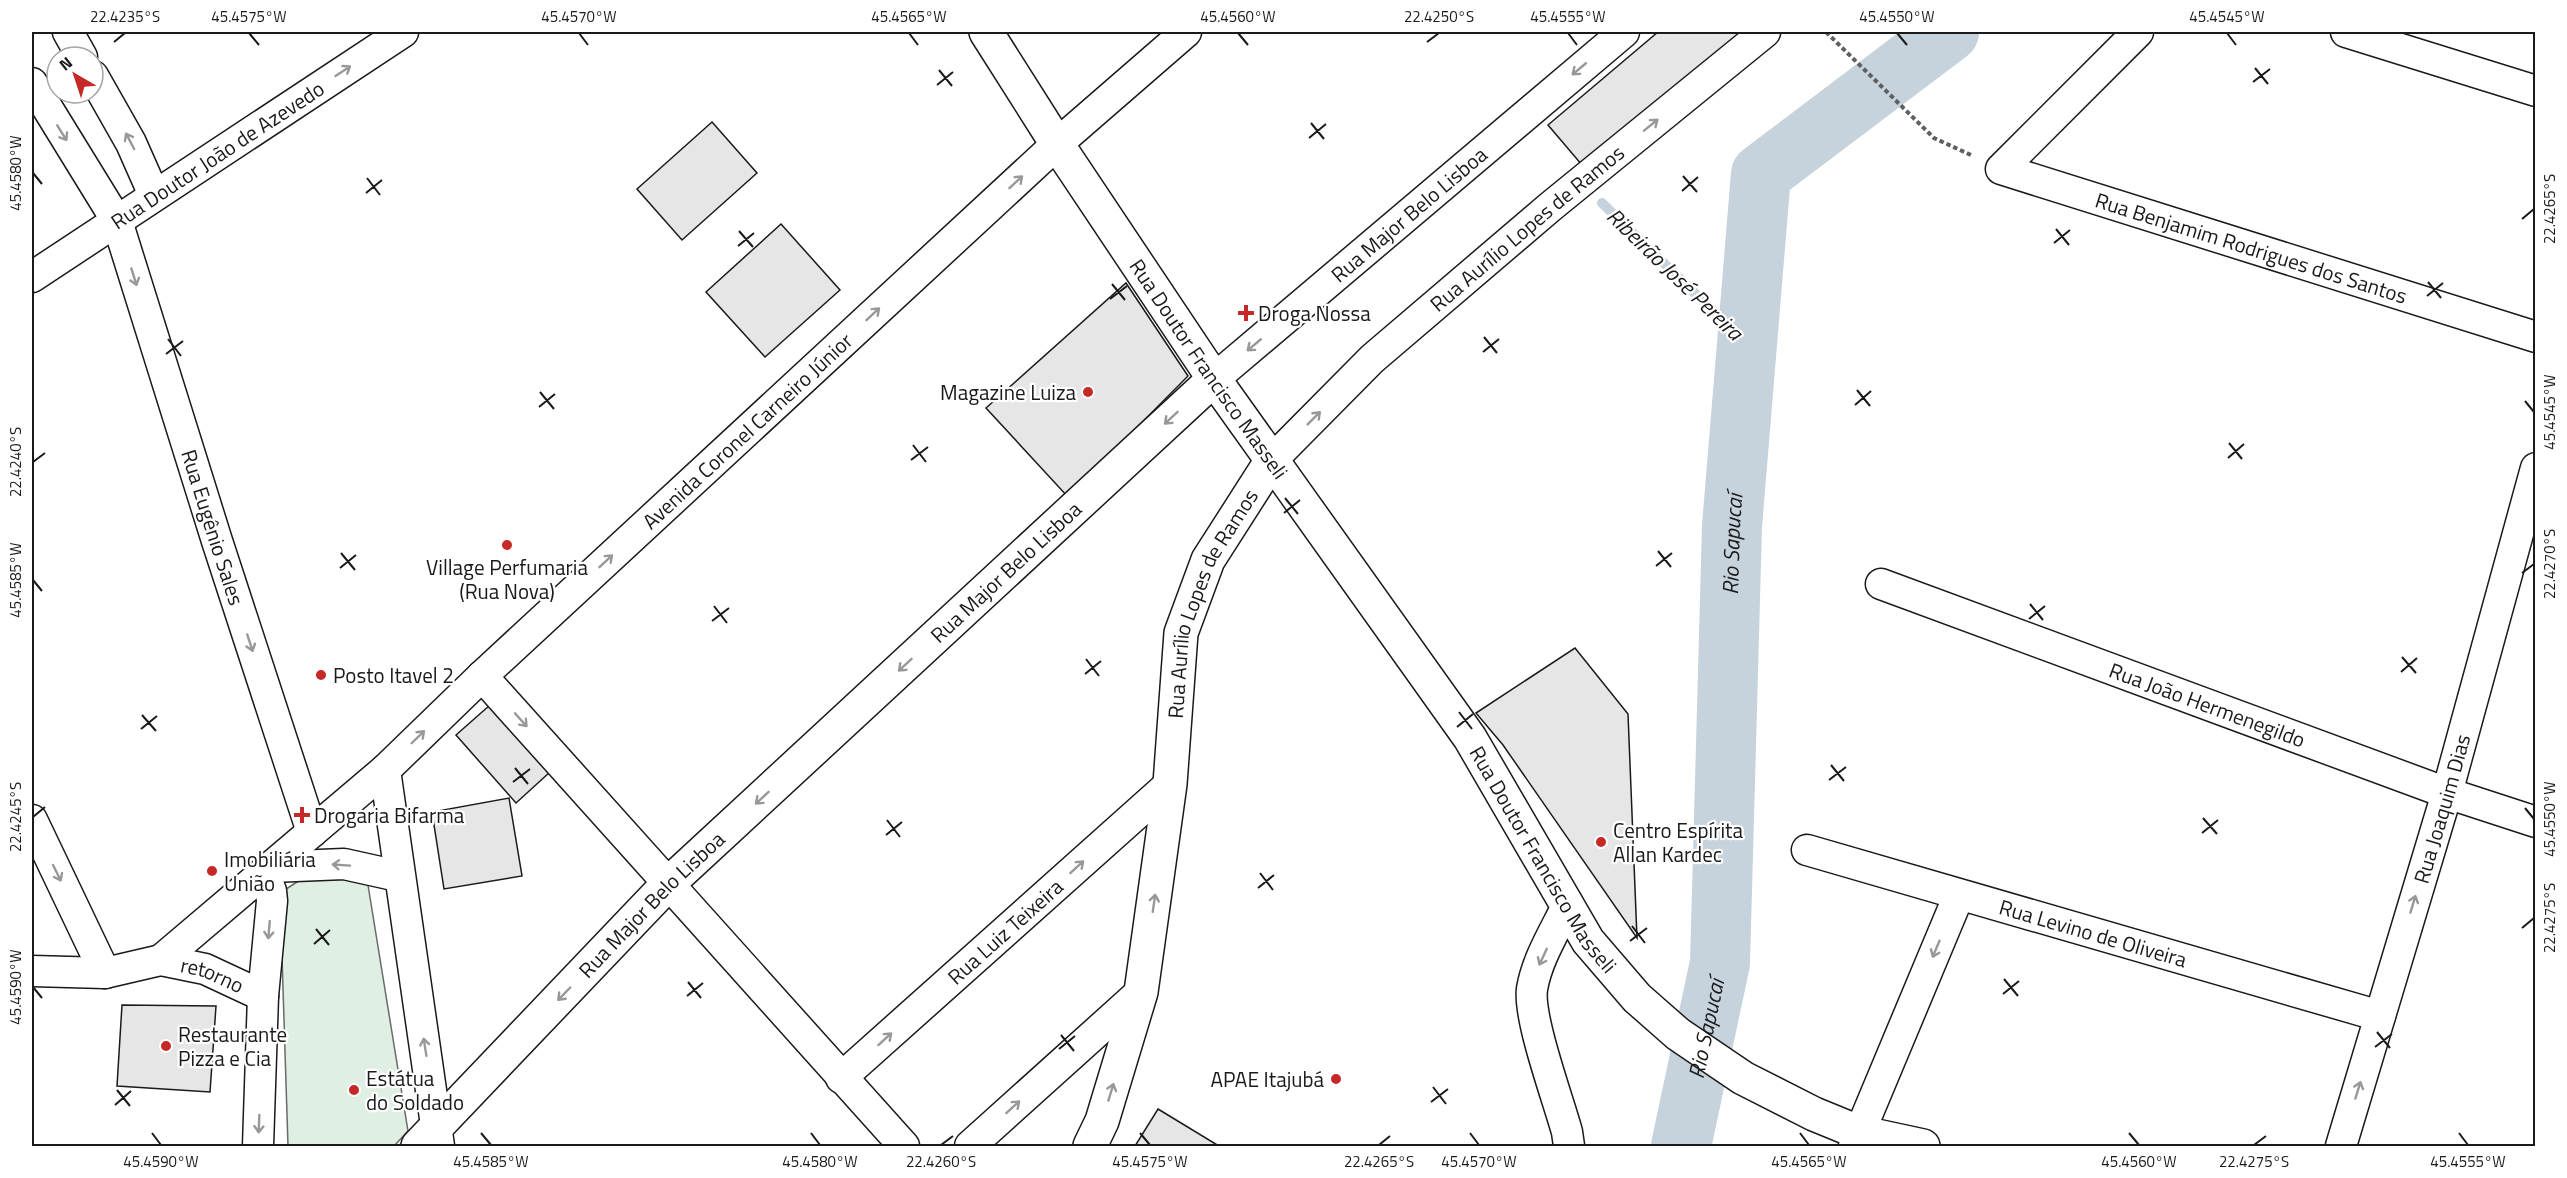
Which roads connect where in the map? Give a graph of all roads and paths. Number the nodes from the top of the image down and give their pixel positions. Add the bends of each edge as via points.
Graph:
1 (403, 32) edge
2 (986, 32) edge
3 (1186, 32) edge
4 (1624, 32) edge
5 (1765, 32) edge
6 (1826, 32) edge
7 (2138, 32) edge
8 (2346, 32) edge
9 (32, 83) edge
10 (2535, 91) edge
11 (105, 97) edge
12 (1057, 144) junction
13 (2001, 169) junction
14 (153, 195) junction
15 (117, 221) junction
16 (32, 277) edge
17 (2535, 337) edge
18 (1214, 379) junction
19 (1272, 460) junction
20 (2535, 468) edge
21 (1881, 584) dead end
22 (482, 676) junction
23 (385, 770) junction
24 (1170, 784) junction
25 (2447, 793) junction
26 (32, 820) edge
27 (2535, 822) edge
28 (312, 832) junction
29 (1807, 850) dead end
30 (267, 870) junction
31 (398, 876) junction
32 (668, 885) junction
33 (1959, 895) junction
34 (1568, 904) junction
35 (160, 960) junction
36 (32, 971) edge
37 (105, 974) junction
38 (1141, 992) junction
39 (263, 996) junction
40 (2380, 1016) junction
41 (841, 1078) junction
42 (1856, 1139) edge
43 (431, 1140) edge
44 (258, 1146) edge
45 (904, 1146) edge
46 (970, 1146) edge
47 (1090, 1146) edge
48 (1569, 1146) edge
49 (1923, 1146) edge
50 (2341, 1146) edge

14 -> 1 street, Rua Doutor João de Azevedo
2 - 12 main road, Rua Doutor Francisco Masseli
3 - 12 street, Avenida Coronel Carneiro Júnior
4 -> 18 street, Rua Major Belo Lisboa
19 -> 5 street, Rua Aurílio Lopes de Ramos via 1372,359
6 - 13 path via 1934,138
7 - 13 street
8 - 10 street
9 -> 15 street, Rua Eugênio Sales
14 -> 11 street via 131,143
12 - 18 main road, Rua Doutor Francisco Masseli
22 -> 12 street, Avenida Coronel Carneiro Júnior
13 - 17 street, Rua Benjamim Rodrigues dos Santos
14 - 15 street, Rua Doutor João de Azevedo
15 - 16 street, Rua Doutor João de Azevedo
15 -> 28 street, Rua Eugênio Sales
18 - 19 main road, Rua Doutor Francisco Masseli
18 -> 32 main road, Rua Major Belo Lisboa
19 - 24 main road, Rua Aurílio Lopes de Ramos via 1208,560 1181,633
19 - 34 main road, Rua Doutor Francisco Masseli via 1470,738
20 - 25 street, Rua Joaquim Dias
21 - 25 street, Rua João Hermenegildo
23 -> 22 street, Avenida Coronel Carneiro Júnior
22 -> 32 street
23 - 28 street, Avenida Coronel Carneiro Júnior
23 - 31 street
38 -> 24 main road, Rua Aurílio Lopes de Ramos
41 -> 24 street, Rua Luiz Teixeira
25 - 27 street, Rua João Hermenegildo
40 -> 25 street, Rua Joaquim Dias
26 -> 37 street
28 - 30 street, Avenida Coronel Carneiro Júnior
29 - 33 street, Rua Levino de Oliveira
31 -> 30 street via 344,864
30 - 35 street, Avenida Coronel Carneiro Júnior
30 -> 39 street via 272,901
43 -> 31 street
32 - 41 street
32 -> 43 main road, Rua Major Belo Lisboa
33 - 40 street, Rua Levino de Oliveira
33 -> 42 street
34 - 42 main road, Rua Doutor Francisco Masseli via 1588,941 1636,998 1678,1034 1743,1078
34 -> 48 street via 1538,965 1532,991 1533,1014
35 - 37 street
35 - 39 street, retorno via 205,969
36 - 37 street
46 -> 38 street
47 -> 38 main road, Rua Aurílio Lopes de Ramos via 1102,1121
39 -> 44 street
50 -> 40 street, Rua Joaquim Dias
41 - 45 street
42 - 49 main road, Rua Doutor Francisco Masseli

